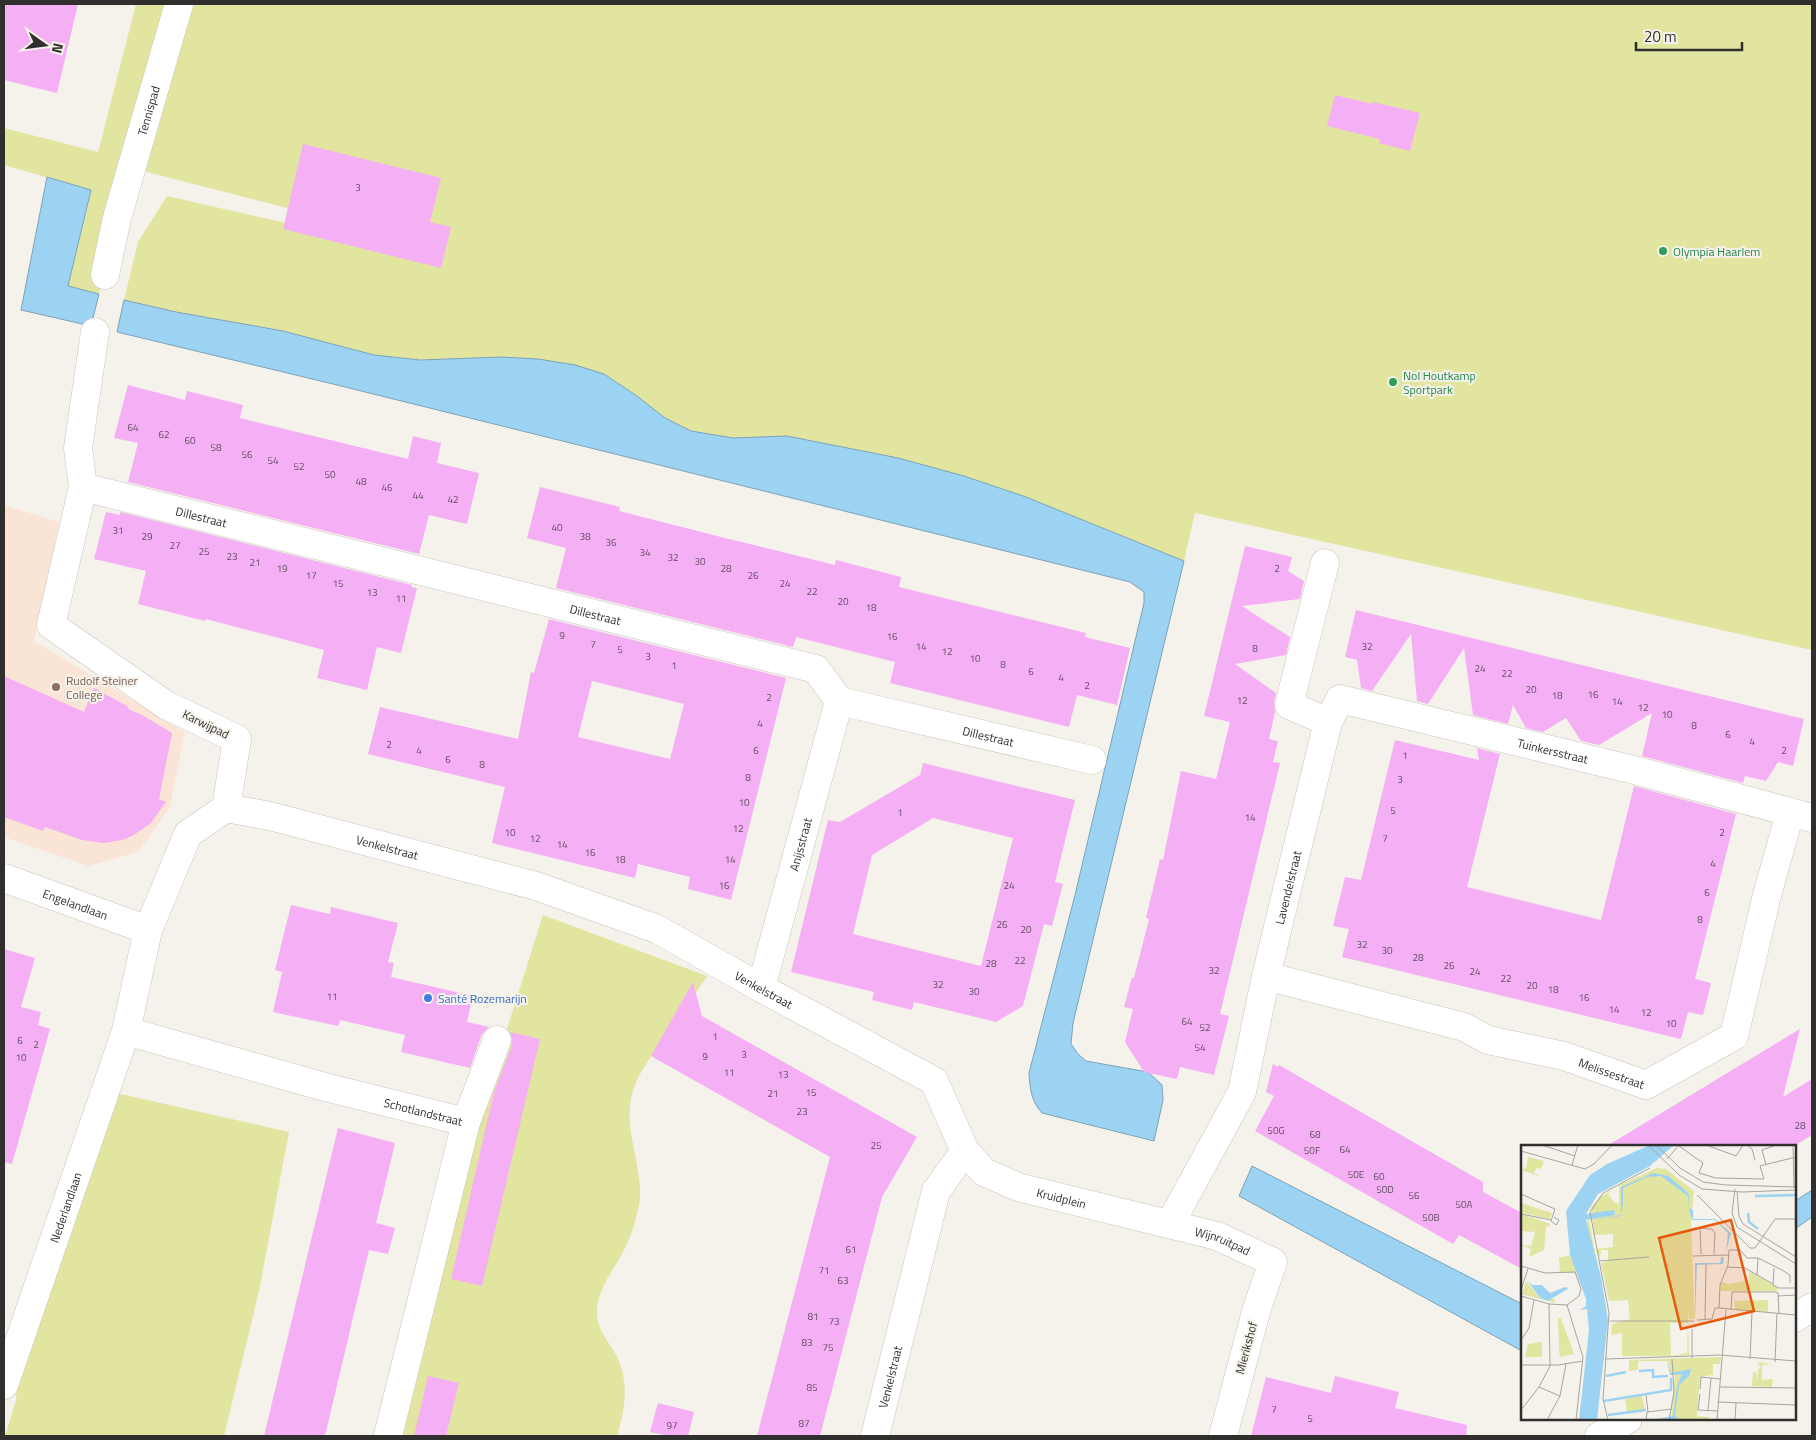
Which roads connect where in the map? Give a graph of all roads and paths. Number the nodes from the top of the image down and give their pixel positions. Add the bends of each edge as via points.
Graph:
1 (179, 4) edge
2 (105, 275) dead end
3 (95, 332) dead end
4 (84, 487) junction
5 (1325, 563) dead end
6 (839, 701) junction
7 (1328, 722) junction
8 (1092, 760) dead end
9 (226, 808) junction
10 (1801, 815) edge
11 (4, 878) edge
12 (148, 930) junction
13 (1266, 976) junction
14 (761, 988) junction
15 (126, 1031) junction
16 (497, 1040) dead end
17 (466, 1122) junction
18 (964, 1151) junction
19 (1170, 1224) junction
20 (1272, 1262) joint
21 (1812, 1307) edge
22 (1796, 1317) edge
23 (4, 1385) edge
24 (1626, 1420) edge
25 (388, 1436) edge
26 (875, 1436) edge
27 (1223, 1436) edge
28 (1599, 1436) edge

1 - 2 street, Tennispad via 117,218
3 - 4 street via 78,448
4 - 6 street, Dillestraat via 816,669
4 - 9 street, Karwijpad via 51,625 166,705 237,739
5 - 7 street via 1289,705
6 - 8 street, Dillestraat
6 - 14 street, Anijsstraat
7 - 10 street, Tuinkersstraat via 1340,699 1634,770
7 - 13 street, Lavendelstraat
9 - 12 street via 188,834
9 - 14 street, Venkelstraat via 270,816 536,886 657,929
10 - 13 street, Melissestraat via 1767,895 1734,1036 1646,1085 1564,1056 1488,1040 1464,1027
11 - 12 street, Engelandlaan
12 - 15 street
13 - 19 street, Lavendelstraat via 1242,1092
14 - 18 street, Venkelstraat via 934,1081
15 - 17 street, Schotlandstraat via 325,1087
15 - 23 street, Nederlandlaan
16 - 17 street
17 - 25 street, Schotlandstraat
18 - 19 street, Kruidplein via 984,1172 1018,1187
18 - 26 street, Venkelstraat via 936,1191
19 - 20 street, Wijnruitpad via 1217,1236
20 - 27 street, Mierikshof
21 - 22 street
24 - 28 street

